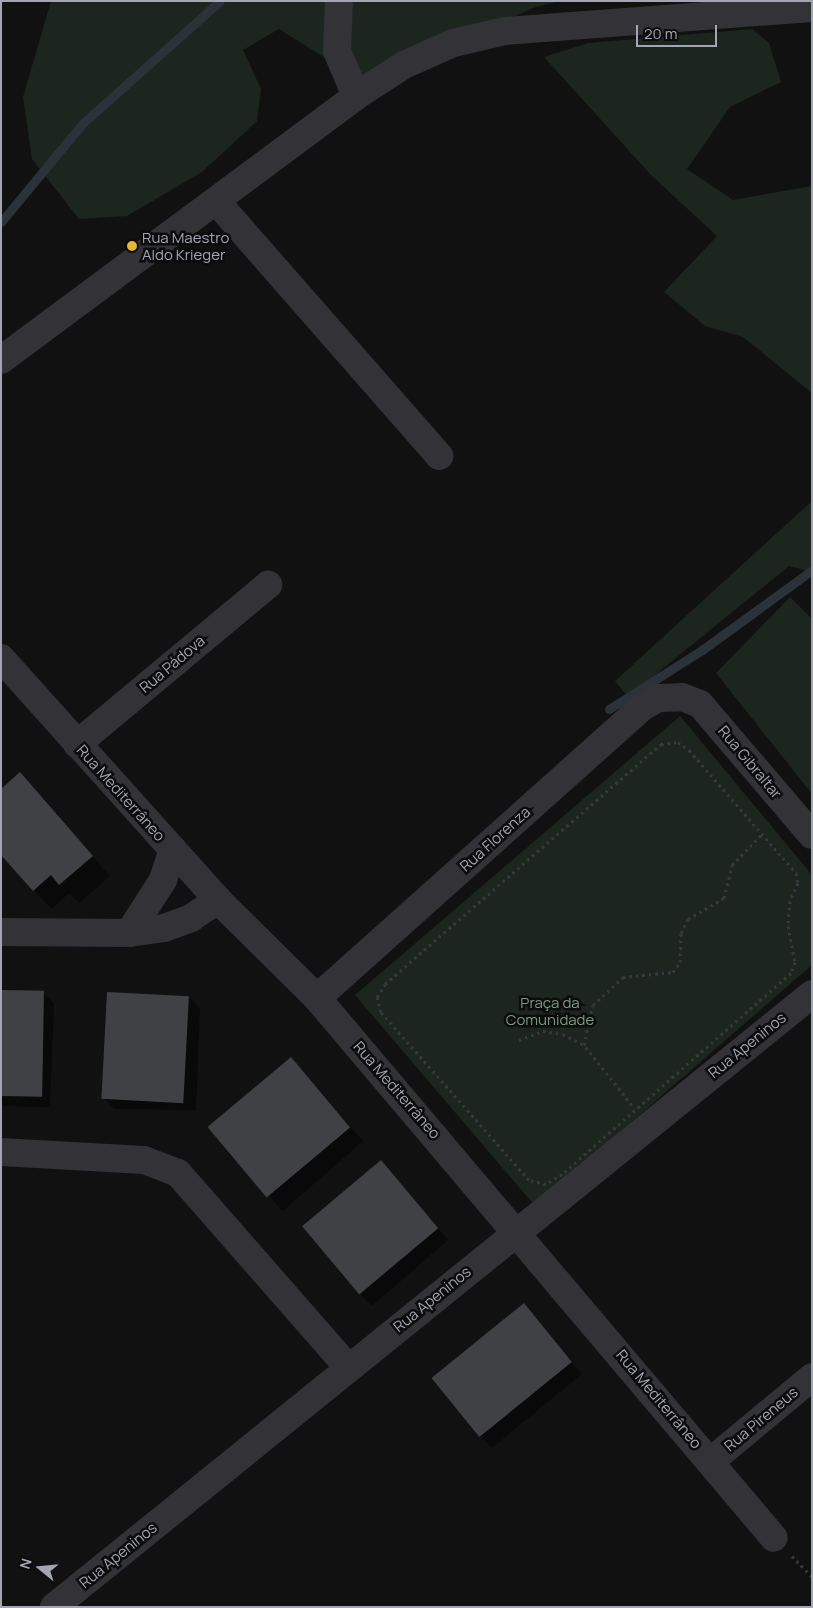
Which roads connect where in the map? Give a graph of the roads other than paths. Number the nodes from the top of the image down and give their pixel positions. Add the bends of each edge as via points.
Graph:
1 (339, 1) edge
2 (812, 8) edge
3 (356, 96) junction
4 (216, 201) junction
5 (1, 360) edge
6 (439, 456) dead end
7 (268, 585) dead end
8 (1, 658) edge
9 (682, 698) joint
10 (77, 744) junction
11 (812, 835) edge
12 (173, 850) junction
13 (218, 900) junction
14 (1, 932) edge
15 (129, 933) junction
16 (812, 994) edge
17 (317, 998) junction
18 (1, 1152) edge
19 (517, 1229) junction
20 (348, 1367) junction
21 (812, 1377) edge
22 (711, 1461) junction
23 (774, 1538) dead end
24 (54, 1607) edge

1 - 3 street via 337,50
2 - 3 street via 505,31 453,43 404,65
3 - 4 street
4 - 5 street
4 - 6 street
7 - 10 street, Rua Pádova
8 - 10 street, Rua Mediterrâneo
9 - 11 street, Rua Gibraltar via 700,704
9 - 17 street, Rua Florenza via 658,698 642,707
10 - 12 street, Rua Mediterrâneo
12 - 13 street, Rua Mediterrâneo
12 - 15 street via 163,880
13 - 15 street via 191,918
13 - 17 street, Rua Mediterrâneo
14 - 15 street
16 - 19 street, Rua Apeninos
17 - 19 street, Rua Mediterrâneo
18 - 20 street via 144,1160 178,1173
19 - 20 street, Rua Apeninos
19 - 22 street, Rua Mediterrâneo
20 - 24 street, Rua Apeninos
21 - 22 street, Rua Pireneus
22 - 23 street, Rua Mediterrâneo

